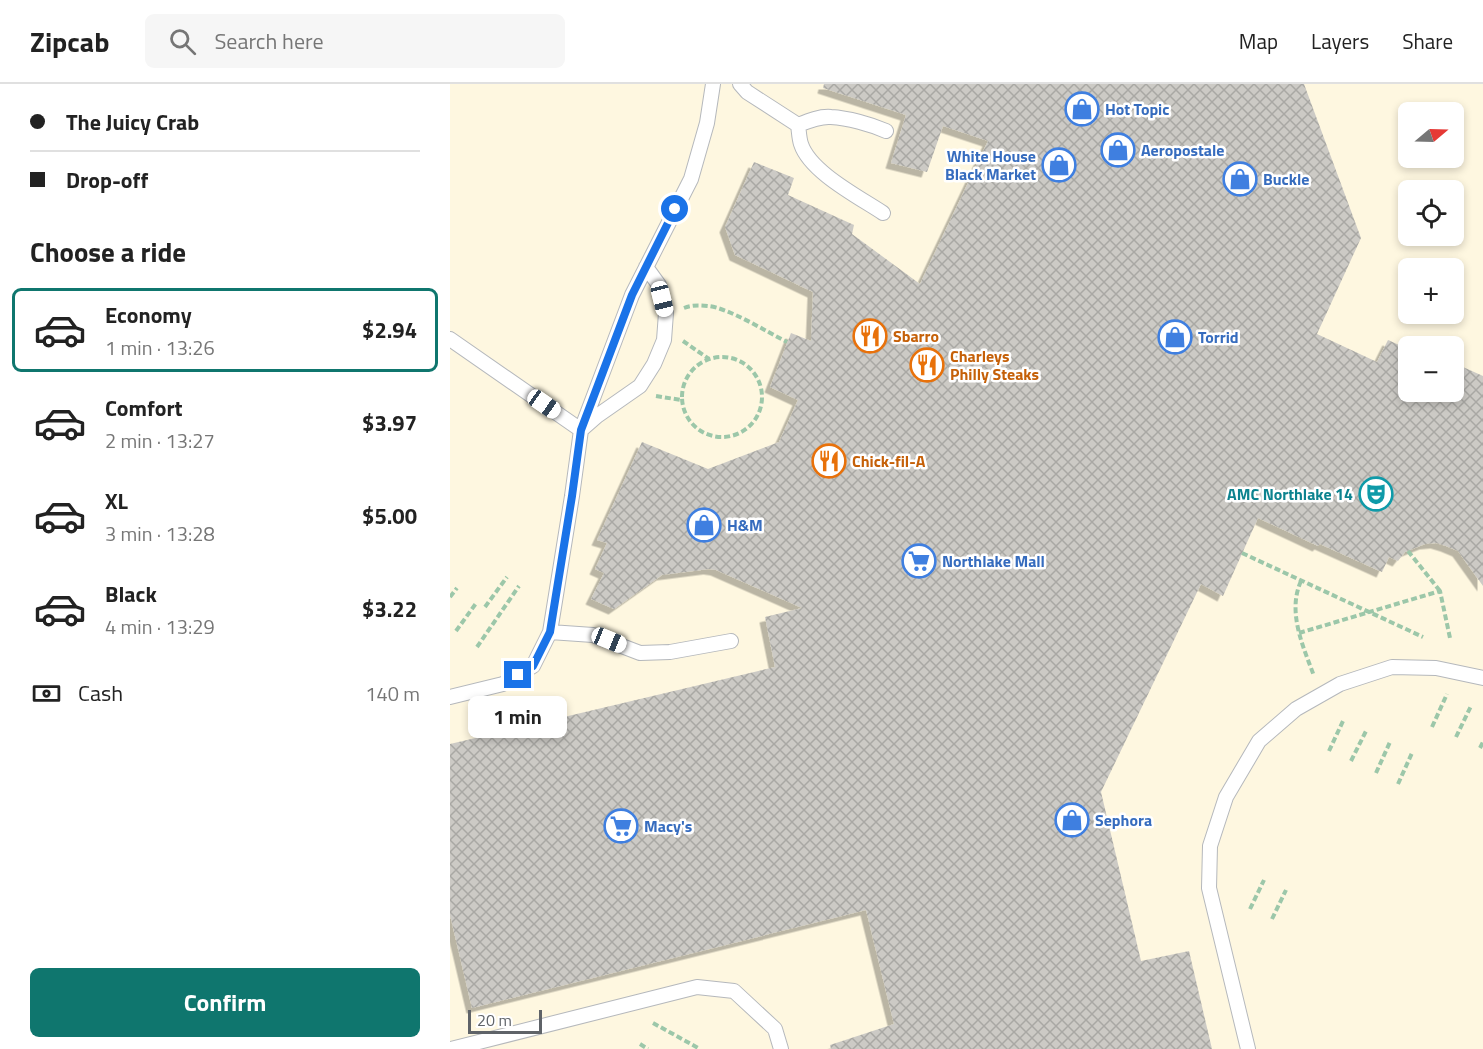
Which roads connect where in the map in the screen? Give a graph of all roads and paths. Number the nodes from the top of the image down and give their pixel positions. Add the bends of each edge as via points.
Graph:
1 (713, 84) edge
2 (740, 84) edge
3 (798, 125) junction
4 (886, 131) dead end
5 (883, 213) dead end
6 (646, 267) junction
7 (680, 310) dead end
8 (450, 339) edge
9 (680, 339) dead end
10 (787, 342) dead end
11 (709, 359) junction
12 (652, 395) dead end
13 (681, 400) junction
14 (581, 430) junction
15 (1408, 551) dead end
16 (1242, 553) dead end
17 (507, 577) dead end
18 (1301, 581) junction
19 (519, 586) dead end
20 (457, 588) dead end
21 (1440, 591) junction
22 (450, 597) edge
23 (477, 602) dead end
24 (485, 608) dead end
25 (1369, 612) junction
26 (456, 631) dead end
27 (550, 632) junction
28 (1299, 633) junction
29 (1423, 637) dead end
30 (1450, 638) dead end
31 (731, 642) dead end
32 (477, 646) dead end
33 (1314, 676) dead end
34 (1483, 678) edge
35 (1447, 694) dead end
36 (450, 697) edge
37 (1471, 706) dead end
38 (1343, 721) dead end
39 (1432, 726) dead end
40 (1366, 731) dead end
41 (1456, 737) dead end
42 (1389, 742) dead end
43 (1483, 742) edge
44 (1480, 748) dead end
45 (1329, 751) dead end
46 (1412, 753) dead end
47 (1351, 761) dead end
48 (1376, 773) dead end
49 (1398, 784) dead end
50 (1264, 880) dead end
51 (1286, 890) dead end
52 (1250, 909) dead end
53 (1272, 919) dead end
54 (653, 1023) dead end
55 (640, 1044) dead end
56 (451, 1049) edge
57 (648, 1049) edge
58 (700, 1049) edge
59 (781, 1049) edge
60 (1248, 1049) edge

1 - 6 lane via 691,179
2 - 3 lane
3 - 4 lane via 829,117 871,124
3 - 5 lane via 801,144 810,160 829,178
6 - 14 lane
6 - 14 lane via 659,285 666,313 664,340 639,386
7 - 10 path via 693,305 710,306
8 - 14 lane
9 - 11 path
11 - 13 path via 689,374
11 - 13 path via 734,358 754,373 762,397 754,421 732,436 705,434 693,426
12 - 13 path
14 - 27 lane
15 - 21 path
16 - 18 path
17 - 24 path
18 - 25 path
18 - 28 path via 1296,602
19 - 32 path
20 - 22 path
21 - 25 path
21 - 30 path
23 - 26 path
25 - 28 path
25 - 29 path
27 - 31 lane via 593,634 640,653
27 - 36 lane via 533,666 503,684
28 - 33 path
34 - 60 lane via 1436,668 1392,668 1340,684 1296,709 1259,741 1226,797 1210,846 1209,888
35 - 39 path
37 - 41 path
38 - 45 path
40 - 47 path
42 - 48 path
43 - 44 path
46 - 49 path
50 - 52 path
51 - 53 path
54 - 58 path
55 - 57 path
56 - 59 lane via 697,987 734,992 775,1029

